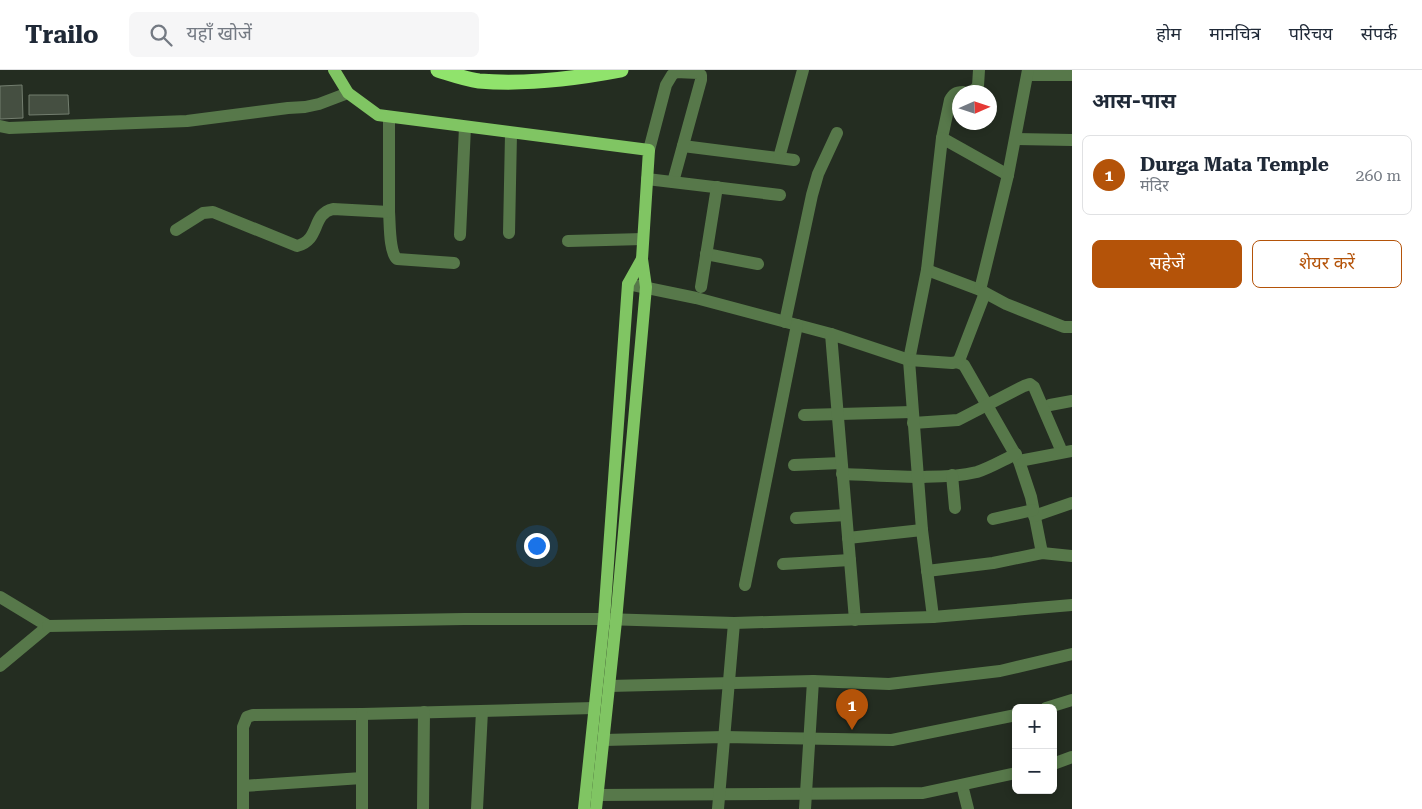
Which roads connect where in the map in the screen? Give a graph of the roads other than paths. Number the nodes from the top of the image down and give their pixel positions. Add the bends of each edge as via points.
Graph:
1 (334, 70) edge
2 (438, 70) edge
3 (621, 70) edge
4 (803, 70) edge
5 (979, 70) edge
6 (1028, 73) edge
7 (1072, 75) edge
8 (978, 85) edge
9 (348, 93) junction
10 (952, 95) edge
11 (388, 117) junction
12 (0, 126) edge
13 (465, 127) junction
14 (837, 133) dead end
15 (511, 134) junction
16 (942, 138) junction
17 (1016, 139) junction
18 (1072, 140) edge
19 (683, 146) junction
20 (649, 150) junction
21 (778, 158) junction
22 (794, 160) dead end
23 (1008, 175) junction
24 (646, 179) junction
25 (673, 182) junction
26 (717, 187) junction
27 (780, 196) dead end
28 (389, 212) junction
29 (176, 230) dead end
30 (509, 233) dead end
31 (460, 235) dead end
32 (643, 239) junction
33 (568, 241) dead end
34 (706, 254) junction
35 (642, 259) junction
36 (454, 263) dead end
37 (758, 264) dead end
38 (927, 270) junction
39 (628, 284) junction
40 (646, 287) junction
41 (701, 287) dead end
42 (982, 291) junction
43 (791, 323) junction
44 (1072, 327) edge
45 (831, 334) junction
46 (909, 360) junction
47 (957, 362) junction
48 (1072, 401) edge
49 (988, 404) junction
50 (1050, 405) dead end
51 (837, 414) junction
52 (804, 415) dead end
53 (912, 418) junction
54 (1067, 452) edge
55 (1018, 458) junction
56 (794, 465) dead end
57 (842, 468) junction
58 (952, 475) junction
59 (918, 476) junction
60 (1072, 503) edge
61 (955, 508) dead end
62 (1034, 513) junction
63 (846, 515) junction
64 (796, 518) dead end
65 (993, 519) dead end
66 (922, 530) junction
67 (848, 538) junction
68 (1042, 553) junction
69 (1072, 556) edge
70 (850, 560) junction
71 (783, 564) dead end
72 (927, 571) junction
73 (745, 585) dead end
74 (0, 597) edge
75 (1072, 605) edge
76 (933, 617) junction
77 (610, 620) junction
78 (855, 620) junction
79 (734, 623) junction
80 (48, 626) junction
81 (1072, 654) edge
82 (0, 666) edge
83 (813, 681) junction
84 (728, 683) junction
85 (609, 686) junction
86 (1072, 700) edge
87 (1057, 705) edge
88 (594, 708) junction
89 (482, 711) junction
90 (424, 712) junction
91 (362, 714) junction
92 (1012, 716) edge
93 (724, 737) junction
94 (810, 738) junction
95 (604, 740) junction
96 (1072, 757) edge
97 (1057, 763) edge
98 (1012, 774) edge
99 (362, 778) junction
100 (962, 785) junction
101 (243, 786) junction
102 (719, 793) junction
103 (806, 793) junction
104 (597, 795) junction
105 (243, 809) edge
106 (362, 809) edge
107 (423, 809) edge
108 (477, 809) edge
109 (584, 809) edge
110 (596, 809) edge
111 (718, 809) edge
112 (805, 809) edge
113 (968, 809) edge

1 - 9 main road
2 - 3 highway via 477,80 533,82
4 - 21 street
5 - 8 street
6 - 7 street
6 - 17 street
9 - 11 main road via 378,115
9 - 12 street via 305,107 187,121
10 - 16 street
11 - 13 main road
11 - 28 street
13 - 15 main road
13 - 31 street
14 - 43 street via 812,195
15 - 20 main road
15 - 30 street
16 - 23 street
16 - 38 street
17 - 18 street
17 - 23 street
19 - 20 street via 701,80 701,75 695,72 676,72 669,79
19 - 21 street
19 - 25 street
20 - 24 main road
21 - 22 street
23 - 42 street
24 - 25 street
24 - 32 main road
25 - 26 street
26 - 27 street
26 - 34 street
28 - 29 street via 327,210 321,215 311,239 297,246 213,212 203,213
28 - 36 street via 392,250 397,259
32 - 33 street
32 - 35 main road
34 - 37 street
34 - 41 street
35 - 39 main road
35 - 40 main road
38 - 42 street
38 - 46 street
39 - 40 street
39 - 77 main road
40 - 43 street
40 - 77 main road
42 - 44 street via 1006,304 1064,327
42 - 47 street
43 - 45 street
43 - 73 street
45 - 46 street
45 - 51 street
46 - 47 street
46 - 53 street
47 - 49 street via 964,365
48 - 50 street
49 - 53 street via 958,420
49 - 54 street via 1030,384
49 - 55 street
51 - 52 street
51 - 53 street
51 - 57 street
53 - 59 street
54 - 55 street
55 - 58 street via 977,472
55 - 62 street
56 - 57 street
57 - 59 street
57 - 63 street
58 - 59 street
58 - 61 street
59 - 66 street
60 - 62 street
62 - 65 street
62 - 68 street
63 - 64 street
63 - 67 street
66 - 67 street
66 - 72 street
67 - 70 street
68 - 69 street
68 - 72 street
70 - 71 street
70 - 78 street
72 - 76 street
74 - 80 street
75 - 76 street
76 - 78 street
77 - 79 street
77 - 80 street via 464,619
77 - 85 main road
77 - 88 main road
78 - 79 street
79 - 84 street
80 - 82 street
81 - 83 street via 1000,671 889,684
83 - 84 street
83 - 94 street
84 - 85 street
84 - 93 street
85 - 95 main road
86 - 87 street
88 - 89 street
88 - 109 main road
89 - 90 street
89 - 108 street
90 - 91 street
90 - 107 street
91 - 99 street
91 - 101 street via 253,714 247,717 243,727
92 - 94 street via 892,740
93 - 94 street
93 - 95 street
93 - 102 street
94 - 103 street
95 - 104 main road
96 - 97 street
98 - 100 street
99 - 101 street
99 - 106 street
100 - 103 street via 923,793
100 - 113 street
101 - 105 street
102 - 103 street
102 - 104 street
102 - 111 street
103 - 112 street
104 - 110 main road

